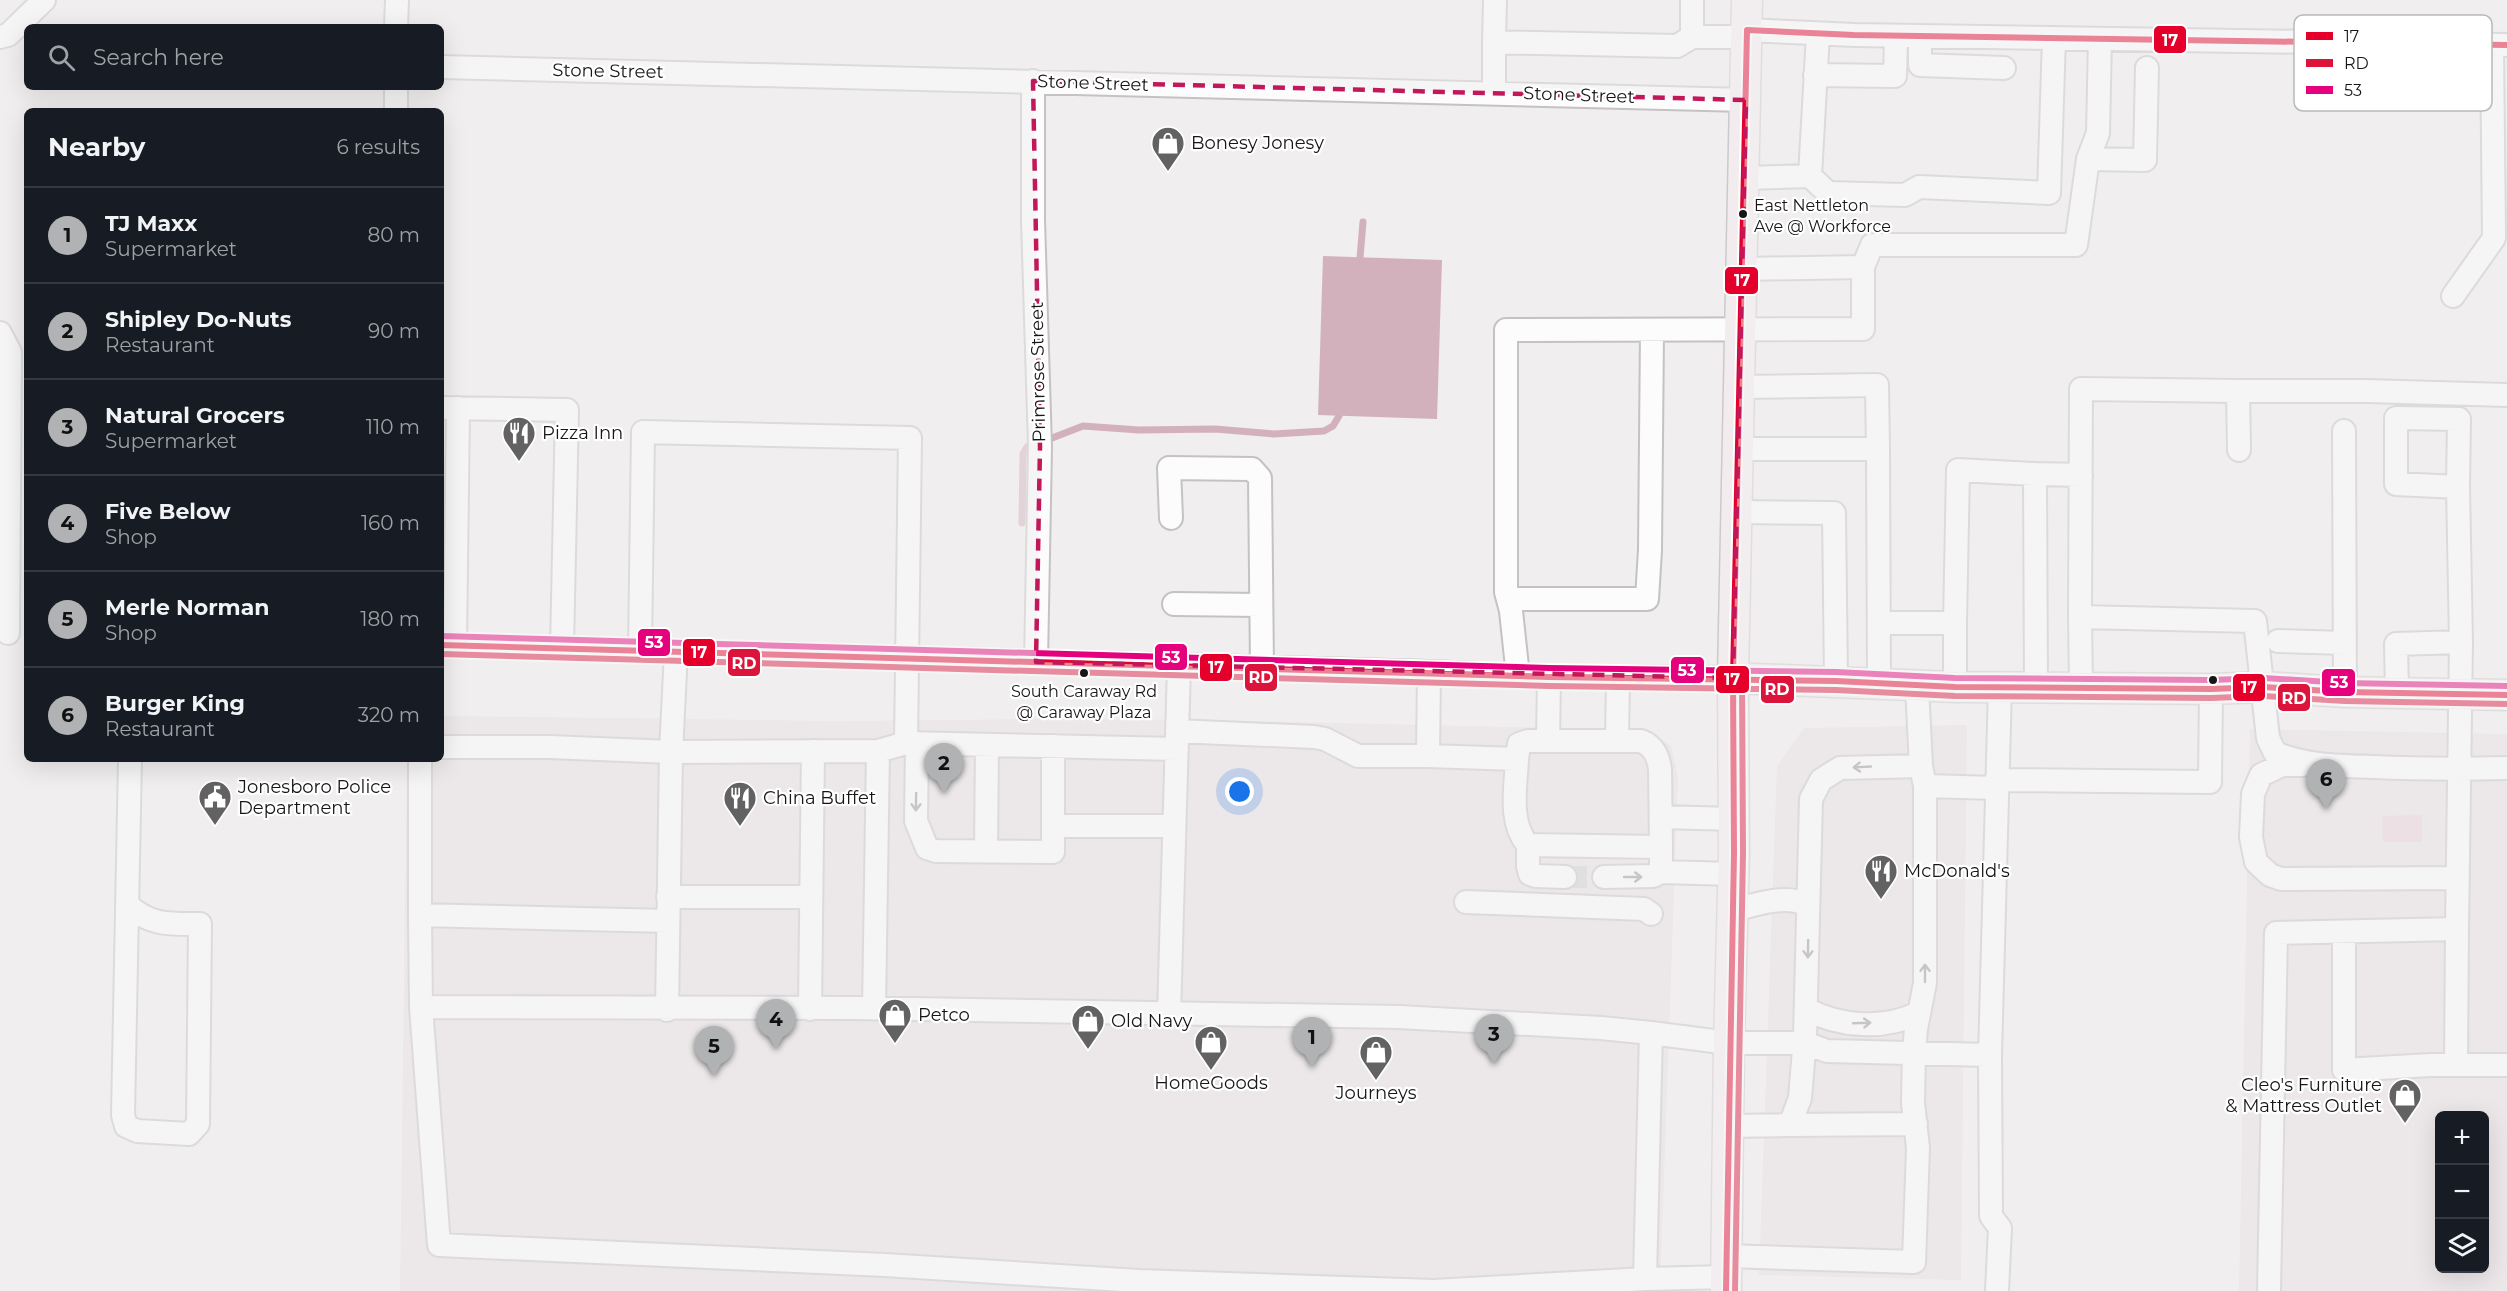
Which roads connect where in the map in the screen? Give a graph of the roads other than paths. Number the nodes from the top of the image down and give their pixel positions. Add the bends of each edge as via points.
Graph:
1 (44, 0) edge
2 (397, 0) edge
3 (1495, 0) edge
4 (1692, 0) edge
5 (1748, 0) edge
6 (396, 24) edge
7 (1747, 34) junction
8 (1818, 34) junction
9 (1896, 36) junction
10 (1920, 36) junction
11 (0, 37) edge
12 (1692, 37) junction
13 (2055, 38) junction
14 (2100, 39) junction
15 (1494, 42) junction
16 (2294, 42) edge
17 (2500, 45) edge
18 (1920, 65) junction
19 (1895, 66) junction
20 (444, 67) edge
21 (2004, 68) dead end
22 (2147, 68) dead end
23 (1815, 75) junction
24 (1033, 81) junction
25 (396, 90) edge
26 (1494, 93) junction
27 (1746, 100) junction
28 (396, 108) edge
29 (2088, 159) junction
30 (1810, 176) junction
31 (1744, 178) junction
32 (1863, 267) junction
33 (1742, 269) junction
34 (2453, 296) dead end
35 (1652, 331) junction
36 (1741, 331) junction
37 (0, 333) edge
38 (1739, 387) junction
39 (2238, 391) junction
40 (2425, 393) junction
41 (2507, 395) edge
42 (450, 408) edge
43 (2424, 418) junction
44 (2344, 431) dead end
45 (1738, 449) junction
46 (1878, 449) junction
47 (2239, 450) dead end
48 (2035, 474) junction
49 (2081, 476) junction
50 (2458, 487) junction
51 (1736, 512) junction
52 (1171, 518) dead end
53 (1508, 599) junction
54 (1174, 604) dead end
55 (1261, 605) junction
56 (2080, 617) junction
57 (1955, 622) junction
58 (1879, 623) junction
59 (12, 633) edge
60 (2278, 641) dead end
61 (2461, 642) junction
62 (2345, 643) junction
63 (448, 645) edge
64 (562, 648) junction
65 (640, 651) junction
66 (676, 652) junction
67 (907, 659) junction
68 (1036, 662) junction
69 (1179, 666) junction
70 (1262, 667) junction
71 (1429, 672) junction
72 (1518, 676) junction
73 (1549, 677) junction
74 (1618, 678) junction
75 (1733, 678) junction
76 (1836, 681) junction
77 (1879, 684) junction
78 (1917, 686) junction
79 (1955, 687) junction
80 (2000, 687) junction
81 (2036, 687) junction
82 (2081, 687) junction
83 (2263, 687) junction
84 (2211, 689) junction
85 (2345, 692) junction
86 (2397, 693) junction
87 (2460, 694) junction
88 (2507, 695) edge
89 (1177, 740) junction
90 (1548, 741) junction
91 (1617, 741) junction
92 (912, 743) junction
93 (987, 745) junction
94 (1053, 746) junction
95 (444, 747) edge
96 (813, 751) junction
97 (878, 751) junction
98 (670, 752) junction
99 (1428, 756) junction
100 (1517, 759) junction
101 (129, 762) edge
102 (420, 762) edge
103 (2324, 765) junction
104 (2507, 768) edge
105 (2459, 769) junction
106 (1923, 776) junction
107 (1996, 784) junction
108 (1661, 817) junction
109 (1734, 819) junction
110 (1053, 826) junction
111 (1174, 826) junction
112 (1528, 844) junction
113 (1661, 847) junction
114 (986, 852) junction
115 (1661, 872) junction
116 (1733, 874) junction
117 (1565, 877) tunnel mouth
118 (1604, 877) tunnel mouth
119 (2458, 878) junction
120 (668, 897) junction
121 (811, 897) junction
122 (1466, 902) dead end
123 (127, 904) junction
124 (1808, 905) junction
125 (1732, 911) junction
126 (1651, 914) dead end
127 (420, 915) junction
128 (668, 921) junction
129 (2457, 929) junction
130 (2344, 932) junction
131 (421, 1007) junction
132 (810, 1009) junction
133 (874, 1009) junction
134 (1806, 1009) junction
135 (667, 1010) junction
136 (1919, 1013) junction
137 (1169, 1015) junction
138 (1651, 1034) junction
139 (1729, 1043) junction
140 (1805, 1043) junction
141 (1914, 1052) junction
142 (1990, 1055) junction
143 (2456, 1065) junction
144 (2507, 1065) edge
145 (1916, 1124) junction
146 (1790, 1125) junction
147 (1728, 1126) junction
148 (1726, 1275) edge
149 (1645, 1279) junction
150 (1997, 1291) edge
151 (2269, 1291) edge

1 - 11 street via 8,35
2 - 6 street
3 - 15 street
4 - 12 street
5 - 7 main road
7 - 8 street
7 - 12 street
7 - 27 main road
8 - 9 street
8 - 23 street
9 - 10 street
9 - 19 street
10 - 13 street
10 - 18 street
12 - 15 street via 1677,46
13 - 14 street
13 - 30 street via 2049,193 1919,187 1905,195 1828,193
14 - 16 street
14 - 29 street via 2098,133
15 - 26 street
17 - 34 street via 2494,238
18 - 19 street
18 - 21 street
19 - 23 street via 1895,76
20 - 24 street, Stone Street
22 - 29 street via 2145,160
23 - 30 street
24 - 26 street, Stone Street
24 - 68 street, Primrose Street via 1040,447
25 - 28 street
26 - 27 street, Stone Street
27 - 31 main road
29 - 32 street via 2076,245 1872,245
30 - 31 street
31 - 33 main road
32 - 33 street
32 - 36 street via 1863,329
33 - 36 main road
35 - 36 street
35 - 53 street via 1647,598
35 - 53 street via 1506,330
36 - 38 main road
37 - 59 street via 10,352
38 - 45 main road
38 - 46 street via 1877,385
39 - 40 street
39 - 47 street
39 - 49 street via 2081,389
40 - 41 street
40 - 43 street
42 - 63 street
42 - 64 street via 567,410
43 - 50 street via 2459,419
43 - 50 street via 2396,418 2396,484
44 - 62 street
45 - 46 street
45 - 51 main road
46 - 58 street
48 - 49 street
48 - 57 street via 1958,470
48 - 81 street
49 - 56 street
50 - 61 street
51 - 75 main road
51 - 76 street via 1834,513
52 - 55 street via 1169,468 1252,469 1260,478
53 - 72 street
54 - 55 street
55 - 70 street
56 - 82 street
56 - 83 street via 2255,621
57 - 58 street
57 - 79 street
58 - 77 street
60 - 62 street
61 - 86 street via 2396,644
61 - 87 street
62 - 85 street
63 - 64 street
64 - 65 street
65 - 66 street
65 - 67 street via 643,432 910,438
66 - 67 street
66 - 98 street
67 - 68 street
67 - 92 street
68 - 69 street
69 - 70 street
69 - 89 street
70 - 71 street
71 - 72 street
71 - 99 street
72 - 73 street
73 - 74 street
73 - 90 street
74 - 75 street
74 - 91 street
75 - 76 main road
75 - 109 main road
76 - 77 main road
77 - 78 main road
78 - 79 main road
78 - 106 street
79 - 80 main road
80 - 81 main road
80 - 107 street
81 - 82 main road
82 - 84 main road
83 - 84 main road
83 - 85 main road
83 - 103 street via 2268,738 2275,753 2297,762
84 - 107 street via 2210,782
85 - 86 main road
86 - 87 main road
87 - 88 main road
87 - 105 street
89 - 94 street
89 - 99 street via 1314,737 1358,756
89 - 111 street
90 - 91 street
90 - 100 street via 1522,741
91 - 108 street via 1650,744 1658,757
92 - 93 street
92 - 97 street
92 -> 114 street via 916,820 927,848
93 - 94 street
93 - 114 street
94 - 110 street
95 - 98 street
96 - 97 street
96 - 98 street
96 - 121 street
97 - 133 street
98 - 120 street
99 - 100 street
100 - 112 street via 1516,813 1520,836
101 - 123 street
102 - 127 street
103 - 105 street
103 - 119 street via 2282,765 2261,775 2253,794 2251,837 2256,862 2270,874 2281,879
104 - 105 street
105 - 119 street
106 - 107 street
106 -> 124 street via 1840,768 1821,780 1811,799
136 -> 106 street via 1925,983
107 - 142 street
108 - 109 street
108 - 113 street
109 - 116 main road
110 - 111 street
110 - 114 street via 1053,852
111 - 137 street
112 - 113 street
112 - 117 street via 1530,874
113 - 115 street
115 - 116 street
118 -> 115 street via 1653,876
116 - 125 main road
119 - 129 street
120 - 121 street
120 - 128 street
121 - 132 street
122 - 126 street via 1644,909
123 - 123 street via 138,915 162,923 200,924 198,1124 189,1134 137,1131 126,1126 123,1115
124 - 125 street via 1783,900
124 -> 134 street
125 - 139 main road
127 - 128 street
127 - 131 street
128 - 135 street
129 - 130 street
129 - 143 street
130 - 143 street via 2344,1071
130 - 151 street via 2276,933
131 - 135 street
131 - 149 street via 439,1245 1139,1281 1423,1290
132 - 133 street
132 - 135 street
133 - 137 street
134 -> 136 street via 1825,1019 1851,1024 1905,1020
134 - 140 street
136 - 141 street
137 - 138 street via 1399,1017
138 - 139 street
138 - 149 street
139 - 140 street
139 - 147 main road
140 - 141 street via 1827,1051
140 - 146 street via 1800,1098
141 - 142 street
141 - 145 street
142 - 150 street via 1991,1216 2000,1228
143 - 144 street
145 - 146 street
145 - 148 street via 1914,1262
146 - 147 street
147 - 148 main road
148 - 149 street

